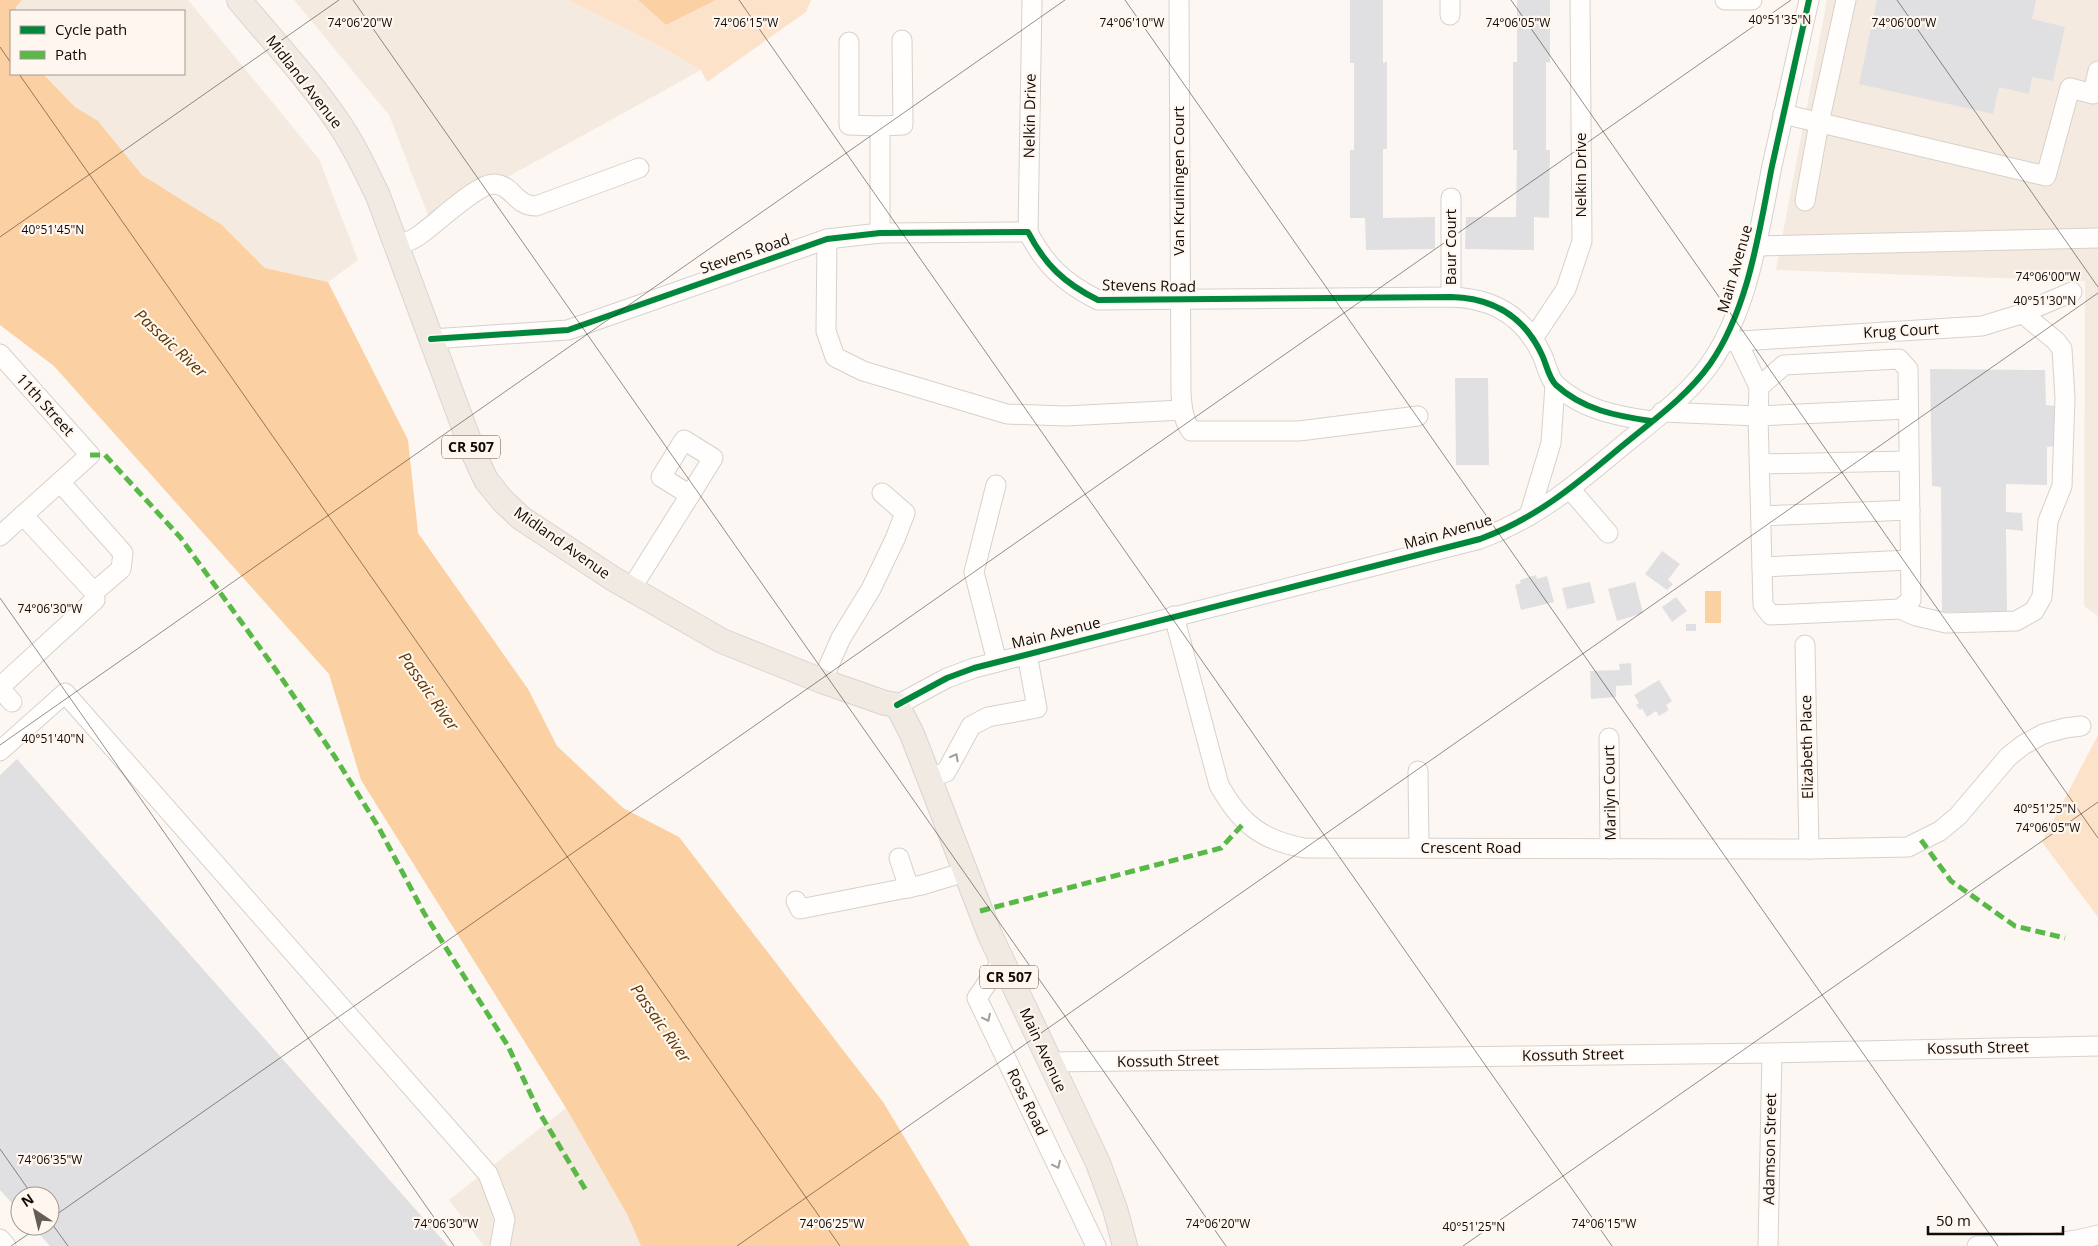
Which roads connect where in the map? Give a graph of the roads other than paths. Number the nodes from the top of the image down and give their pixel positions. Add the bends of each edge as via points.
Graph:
1 (239, 0) edge
2 (1032, 0) edge
3 (1178, 0) edge
4 (1580, 0) edge
5 (1725, 0) edge
6 (1752, 0) edge
7 (1809, 0) edge
8 (1846, 0) edge
9 (902, 40) dead end
10 (849, 42) dead end
11 (2098, 71) edge
12 (1783, 114) junction
13 (1819, 123) junction
14 (880, 126) junction
15 (639, 168) dead end
16 (1451, 198) dead end
17 (1805, 201) dead end
18 (1028, 232) junction
19 (880, 233) junction
20 (2097, 235) edge
21 (827, 239) junction
22 (396, 245) junction
23 (1756, 246) junction
24 (2072, 292) dead end
25 (1451, 297) junction
26 (1180, 299) junction
27 (2022, 313) junction
28 (1534, 338) junction
29 (431, 339) junction
30 (1730, 341) junction
31 (0, 354) edge
32 (1555, 384) junction
33 (1759, 387) junction
34 (1908, 409) junction
35 (1182, 410) junction
36 (1418, 416) dead end
37 (1657, 416) junction
38 (1758, 416) junction
39 (1909, 461) junction
40 (1760, 464) junction
41 (60, 482) junction
42 (996, 485) dead end
43 (1570, 489) junction
44 (690, 494) dead end
45 (882, 494) dead end
46 (1910, 510) junction
47 (23, 515) junction
48 (1529, 516) junction
49 (1761, 516) junction
50 (1608, 533) dead end
51 (0, 536) edge
52 (1910, 560) junction
53 (1762, 567) junction
54 (631, 589) junction
55 (94, 592) junction
56 (1900, 609) junction
57 (1174, 616) junction
58 (1805, 645) dead end
59 (1027, 654) junction
60 (997, 662) junction
61 (822, 681) junction
62 (4, 692) edge
63 (897, 705) junction
64 (2081, 726) dead end
65 (1609, 738) dead end
66 (0, 751) edge
67 (1418, 771) dead end
68 (930, 778) junction
69 (1419, 848) junction
70 (1610, 849) junction
71 (1809, 849) junction
72 (899, 858) dead end
73 (965, 872) junction
74 (909, 888) junction
75 (796, 901) dead end
76 (1002, 961) junction
77 (2098, 1046) edge
78 (1772, 1053) junction
79 (1049, 1062) junction
80 (2098, 1235) edge
81 (0, 1239) edge
82 (6, 1246) edge
83 (500, 1246) edge
84 (1096, 1246) edge
85 (1125, 1246) edge
86 (1768, 1246) edge
87 (1977, 1246) edge

1 - 22 main road, Midland Avenue / CR 507 via 339,123 378,196
2 - 18 street, Nelkin Drive
3 - 26 street, Van Kruiningen Court
4 - 28 street, Nelkin Drive via 1582,241 1566,289
5 - 6 street
7 - 12 street, Main Avenue
8 - 13 street
9 - 14 street via 904,125
10 - 14 street via 849,125
11 - 13 street via 2093,94 2070,88 2046,176
12 - 13 street
12 - 23 street, Main Avenue
13 - 17 street
14 - 19 street
15 - 22 street via 536,206 519,201 506,188 488,184 417,237
16 - 25 street, Baur Court
18 - 19 street, Stevens Road
18 - 26 street, Stevens Road via 1053,270 1075,288 1098,300
19 - 21 street, Stevens Road
20 - 23 street
21 - 29 street, Stevens Road via 568,330
21 - 35 street via 826,331 835,357 863,371 1007,414 1065,416
22 - 29 main road, Midland Avenue / CR 507
23 - 30 street, Main Avenue
24 - 27 street, Krug Court
25 - 26 street, Stevens Road
25 - 28 street, Stevens Road via 1481,300 1494,305 1515,319
26 - 35 street, Van Kruiningen Court
27 - 30 street, Krug Court via 1982,326
27 - 56 street via 2062,349 2062,486 2048,521 2042,597 2034,611 2016,620 1946,622
28 - 32 street, Stevens Road
29 - 54 main road, Midland Avenue / CR 507 via 474,454 486,480 502,500 521,518
30 - 33 street
30 - 37 street, Main Avenue via 1689,388
31 - 41 street, 11th Street via 90,455
32 - 37 street via 1596,410 1611,415
32 - 48 street, Stevens Road via 1551,443
33 - 34 street via 1784,364 1900,359 1908,369
33 - 38 street
34 - 38 street
34 - 39 street
35 - 36 street, Van Kruiningen Court via 1191,431 1299,431
37 - 38 street
37 - 43 street, Main Avenue
38 - 40 street
39 - 40 street
39 - 46 street
40 - 49 street
41 - 47 street
41 - 55 street via 123,553 121,569
42 - 60 street via 974,572
43 - 48 street, Main Avenue
43 - 50 street
44 - 54 street
45 - 61 street via 905,513 875,580
46 - 49 street
46 - 52 street
47 - 51 street
47 - 55 street
48 - 57 street, Main Avenue via 1480,539
49 - 53 street
52 - 53 street
52 - 56 street via 1911,600
53 - 56 street via 1763,605 1771,615
54 - 61 main road, Midland Avenue / CR 507 via 722,641
55 - 62 street via 95,600
57 - 59 street, Main Avenue
57 - 69 street, Crescent Road via 1219,785 1245,822 1264,836 1304,848
58 - 71 street, Elizabeth Place
59 - 60 street, Main Avenue
68 -> 59 street via 946,772 971,726 988,717 1037,708
60 - 63 street, Main Avenue via 947,678
61 - 63 main road, Midland Avenue / CR 507
63 - 68 main road, Main Avenue / CR 507
64 - 71 street, Crescent Road via 2043,734 2022,745 1958,816 1940,831 1908,847
65 - 70 street, Marilyn Court
66 - 83 street via 65,693 488,1174 505,1219
67 - 69 street
68 - 73 main road, Main Avenue / CR 507
69 - 70 street, Crescent Road
70 - 71 street, Crescent Road
72 - 74 street
73 - 74 street
73 - 76 main road, Main Avenue / CR 507
74 - 75 street via 800,909
76 - 79 main road, Main Avenue / CR 507
76 -> 84 street, Ross Road via 977,998
77 - 78 street, Kossuth Street
78 - 79 street, Kossuth Street
78 - 86 street, Adamson Street
79 - 85 main road, Main Avenue / CR 507 via 1098,1163
80 - 87 street via 2061,1245
81 - 82 street

